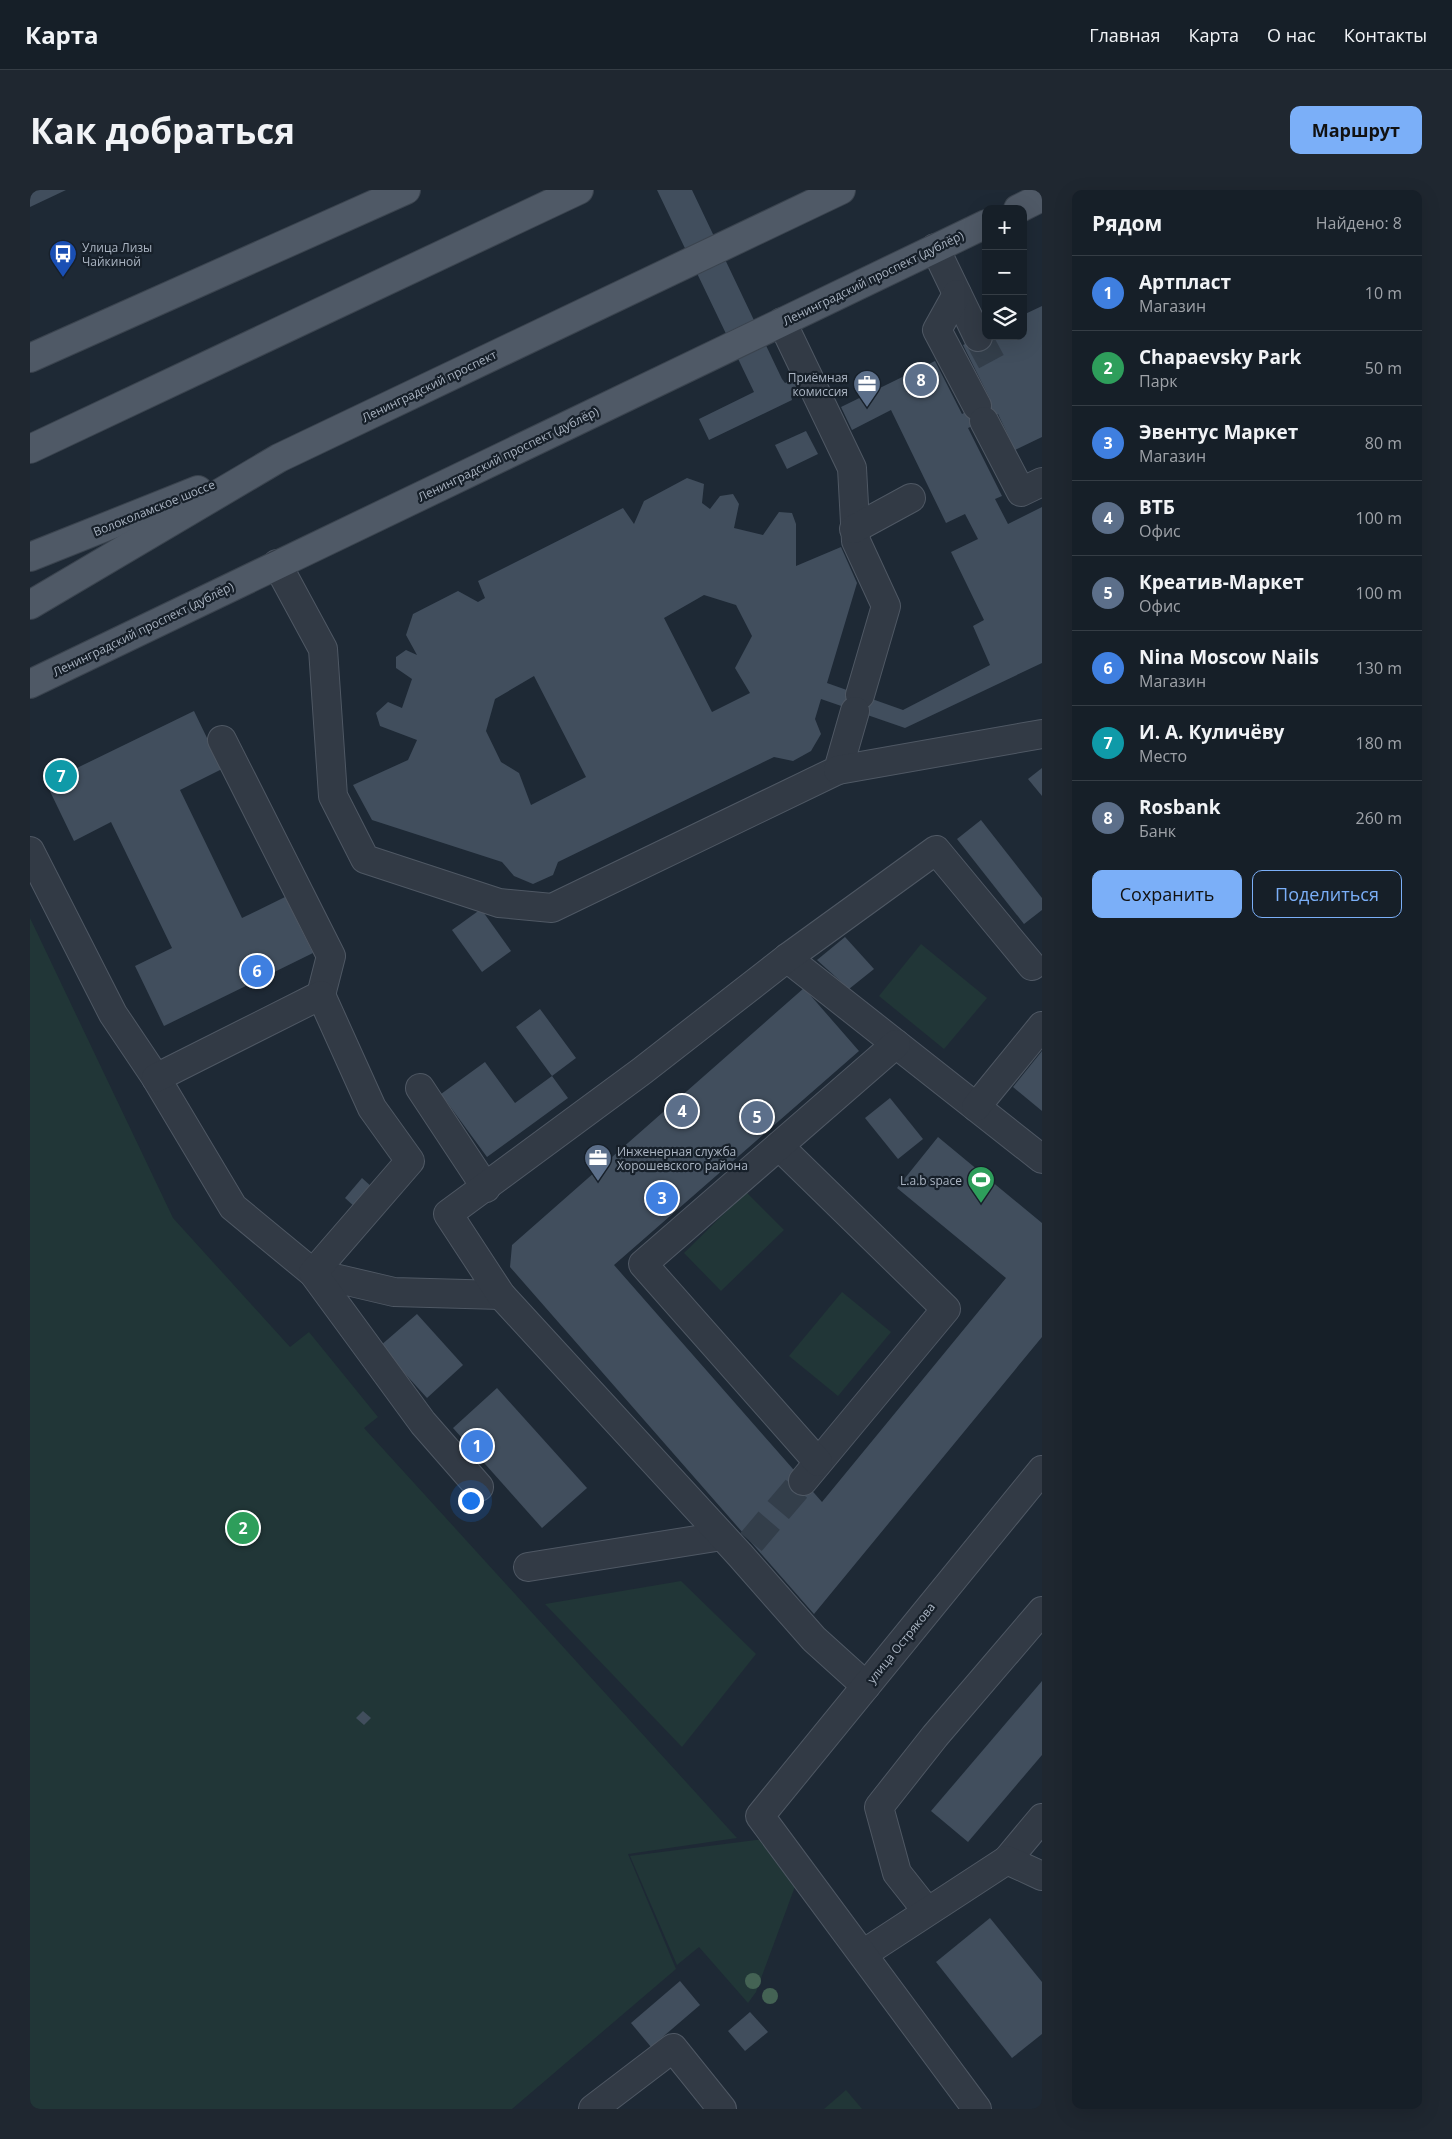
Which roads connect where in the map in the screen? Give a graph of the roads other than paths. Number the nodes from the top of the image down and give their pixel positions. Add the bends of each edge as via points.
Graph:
1 (406, 190) edge
2 (579, 190) edge
3 (841, 190) edge
4 (1042, 197) edge
5 (1026, 205) edge
6 (982, 226) edge
7 (935, 248) junction
8 (958, 294) junction
9 (782, 322) junction
10 (978, 337) tunnel mouth
11 (30, 358) edge
12 (30, 449) edge
13 (279, 458) junction
14 (1042, 482) edge
15 (911, 498) dead end
16 (854, 529) junction
17 (30, 557) edge
18 (277, 564) junction
19 (30, 605) edge
20 (30, 684) edge
21 (1042, 734) edge
22 (222, 740) dead end
23 (838, 770) junction
24 (30, 851) edge
25 (787, 958) junction
26 (1032, 966) dead end
27 (321, 995) junction
28 (1042, 1026) edge
29 (896, 1044) junction
30 (156, 1078) junction
31 (420, 1088) dead end
32 (976, 1107) junction
33 (779, 1146) junction
34 (1042, 1158) edge
35 (486, 1188) junction
36 (313, 1273) junction
37 (501, 1295) junction
38 (1042, 1470) edge
39 (479, 1487) dead end
40 (722, 1536) junction
41 (528, 1567) dead end
42 (1042, 1611) edge
43 (866, 1686) junction
44 (1042, 1818) edge
45 (1007, 1860) junction
46 (1042, 1876) edge
47 (927, 1911) junction
48 (863, 1954) junction
49 (593, 2109) edge
50 (722, 2109) edge
51 (977, 2109) edge

1 - 11 main road
2 - 12 main road
3 - 13 main road, Ленинградский проспект
4 - 5 main road
6 - 7 main road, Ленинградский проспект (дублёр)
7 - 8 street
7 - 9 main road, Ленинградский проспект (дублёр)
8 - 10 street
8 - 14 street via 937,330 1020,492
9 - 16 street via 852,468
9 - 18 main road, Ленинградский проспект (дублёр)
13 - 17 main road, Волоколамское шоссе
13 - 19 main road, Ленинградский проспект
15 - 16 street
16 - 23 street via 856,541 886,606
18 - 20 main road, Ленинградский проспект (дублёр)
18 - 23 street via 323,649 333,796 365,859 499,903 552,908
21 - 23 street
22 - 27 street via 331,956
24 - 30 street via 113,1014
25 - 26 street via 936,850
25 - 29 street
25 - 35 street
27 - 30 street
27 - 36 street via 372,1108 410,1161
28 - 32 street
29 - 32 street
29 - 33 street
30 - 36 street via 233,1207
31 - 35 street
32 - 34 street
33 - 33 street via 946,1309 810,1471 643,1264
35 - 37 street via 448,1214
36 - 37 street via 394,1292
36 - 39 street via 423,1423
37 - 40 street
38 - 43 street, улица Острякова
40 - 41 street
40 - 43 street via 745,1549 814,1639
42 - 47 street via 879,1807 897,1873
43 - 48 street, улица Острякова via 760,1816
44 - 45 street
45 - 46 street
45 - 47 street
47 - 48 street
48 - 51 street
49 - 50 street via 672,2048

